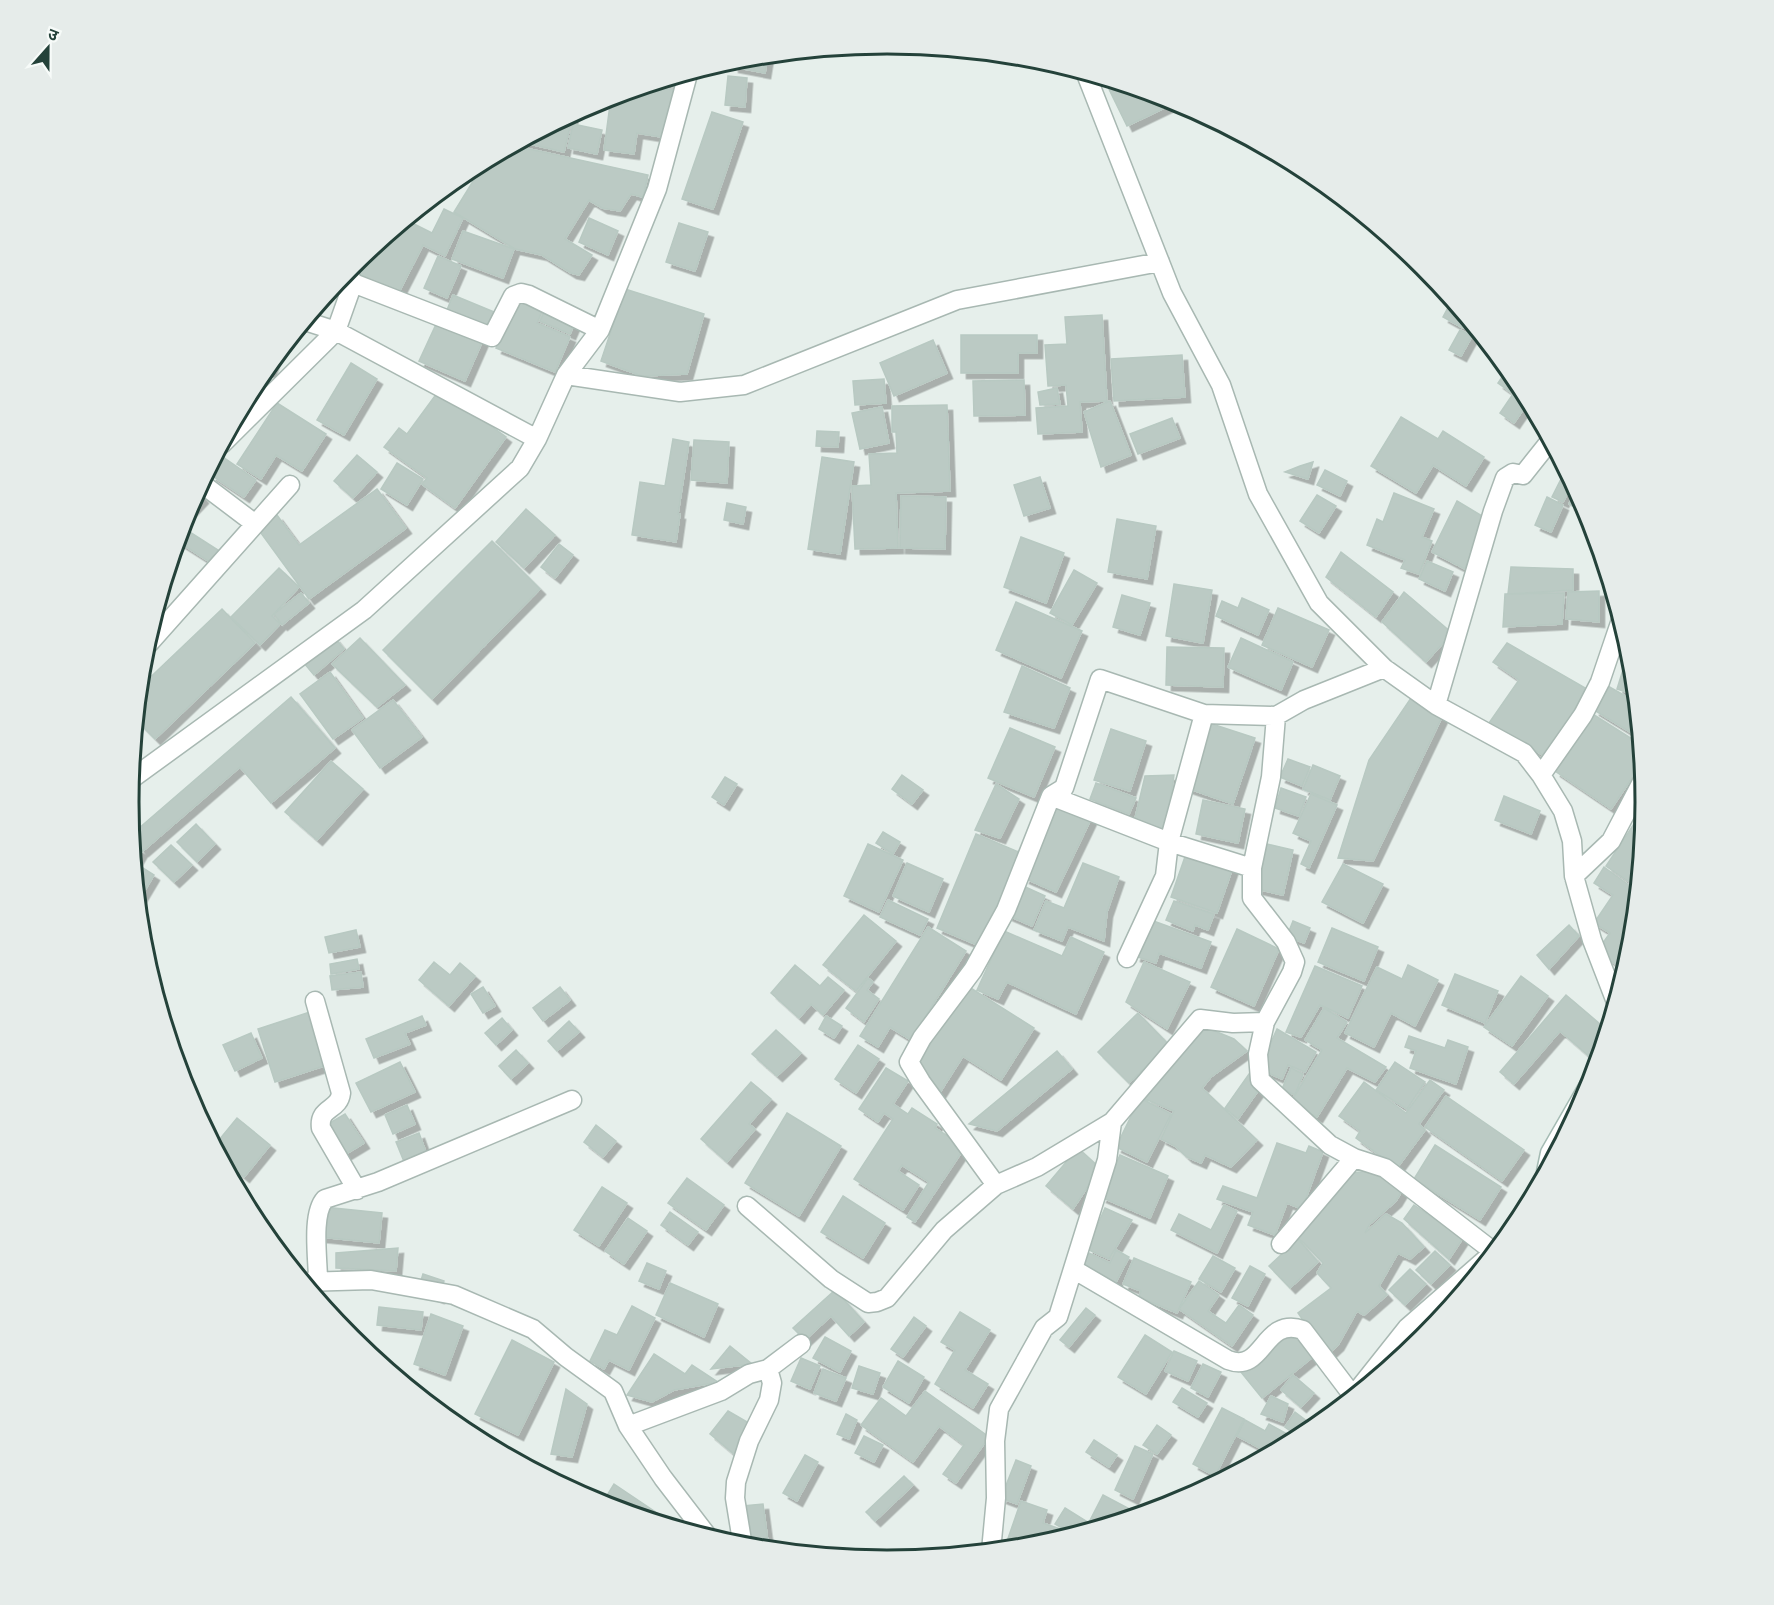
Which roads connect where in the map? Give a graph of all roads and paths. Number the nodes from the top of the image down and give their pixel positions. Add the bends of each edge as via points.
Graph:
1 (686, 82) edge
2 (1089, 82) edge
3 (1160, 262) junction
4 (354, 278) edge
5 (348, 283) edge
6 (312, 323) edge
7 (600, 330) junction
8 (336, 331) junction
9 (566, 375) junction
10 (239, 429) edge
11 (537, 439) junction
12 (1545, 447) edge
13 (290, 485) dead end
14 (208, 488) edge
15 (254, 523) junction
16 (159, 632) edge
17 (1616, 634) edge
18 (1384, 668) junction
19 (1436, 705) junction
20 (1204, 714) junction
21 (1276, 716) junction
22 (140, 773) edge
23 (1541, 775) junction
24 (1636, 794) edge
25 (1051, 796) junction
26 (1169, 842) junction
27 (1252, 868) junction
28 (1574, 876) junction
29 (1127, 958) dead end
30 (1611, 990) edge
31 (315, 1001) dead end
32 (1265, 1022) junction
33 (572, 1100) dead end
34 (1112, 1122) junction
35 (1354, 1158) junction
36 (996, 1185) junction
37 (357, 1190) junction
38 (747, 1206) dead end
39 (1281, 1244) dead end
40 (1488, 1248) edge
41 (1073, 1269) junction
42 (1466, 1277) edge
43 (310, 1279) edge
44 (312, 1281) edge
45 (801, 1344) dead end
46 (768, 1369) junction
47 (1372, 1372) edge
48 (1348, 1392) edge
49 (628, 1426) junction
50 (700, 1527) edge
51 (741, 1537) edge
52 (992, 1544) edge

1 - 7 street via 657,189
2 - 3 street
3 - 9 street via 957,300 744,385 680,392
3 - 18 street via 1221,386 1258,494 1319,603
4 - 7 street via 492,337 513,296 521,292
5 - 8 street
6 - 8 street
7 - 9 street
8 - 10 street
8 - 11 street
9 - 11 street
11 - 22 street via 520,468 364,610
12 - 19 street via 1523,475 1513,473 1505,478
13 - 15 street
14 - 15 street
15 - 16 street
17 - 23 street via 1583,715
18 - 19 street
18 - 21 street via 1304,700
19 - 23 street via 1524,753
20 - 21 street
20 - 25 street via 1100,679 1064,788
20 - 26 street
21 - 27 street via 1270,777
23 - 28 street via 1563,811 1572,841
24 - 28 street via 1611,841
25 - 26 street
25 - 36 street via 1006,910 973,970 922,1038 909,1062
26 - 27 street
26 - 29 street via 1165,876
27 - 32 street via 1252,898 1286,942 1295,962
28 - 30 street
31 - 37 street via 341,1093 337,1103 322,1115 321,1128
32 - 34 street via 1200,1018
32 - 35 street via 1258,1054 1260,1080 1330,1145
33 - 37 street
34 - 36 street via 1037,1167
34 - 41 street via 1107,1160
35 - 39 street
35 - 40 street via 1385,1168
36 - 38 street via 944,1230 887,1298 868,1303 831,1279
37 - 43 street via 325,1199 319,1205
41 - 48 street via 1239,1364 1248,1361 1282,1328 1304,1330
41 - 52 street via 1058,1317 1044,1329 999,1408
42 - 47 street via 1407,1328
44 - 49 street via 371,1280 454,1295 533,1329 613,1391
45 - 46 street
46 - 49 street
46 - 51 street via 772,1383 769,1400 749,1441 736,1482
49 - 50 street

